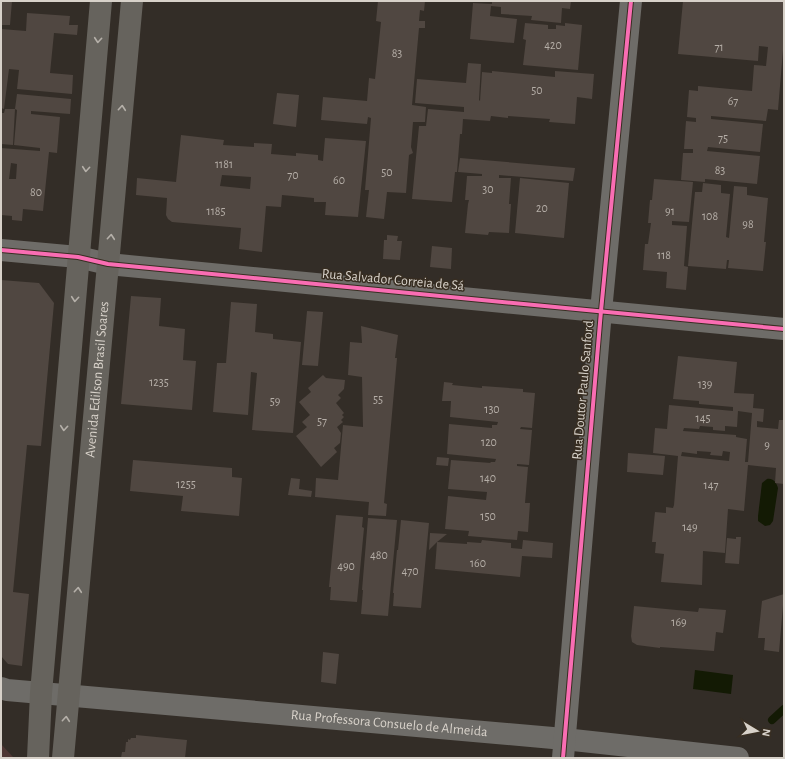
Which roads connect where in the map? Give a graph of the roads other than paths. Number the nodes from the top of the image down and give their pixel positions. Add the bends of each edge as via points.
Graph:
1 (101, 1) edge
2 (132, 1) edge
3 (631, 1) edge
4 (1, 250) edge
5 (78, 257) junction
6 (108, 264) junction
7 (601, 311) junction
8 (784, 329) edge
9 (1, 688) edge
10 (41, 693) junction
11 (68, 696) junction
12 (564, 748) edge
13 (38, 758) edge
14 (63, 758) edge
15 (738, 758) edge

1 -> 5 main road
6 -> 2 main road, Avenida Edilson Brasil Soares
3 - 7 street, Rua Doutor Paulo Sanford
4 - 5 street, Rua Salvador Correia de Sá
5 - 6 street, Rua Salvador Correia de Sá
5 -> 10 main road
6 - 7 street, Rua Salvador Correia de Sá
11 -> 6 main road, Avenida Edilson Brasil Soares
7 - 8 street, Rua Salvador Correia de Sá
7 - 12 street, Rua Doutor Paulo Sanford
9 - 10 street, Rua Professora Consuelo de Almeida
10 - 11 street, Rua Professora Consuelo de Almeida
10 - 13 main road
11 - 12 street, Rua Professora Consuelo de Almeida
14 -> 11 main road, Avenida Edilson Brasil Soares
12 - 15 street, Rua Professora Consuelo de Almeida

